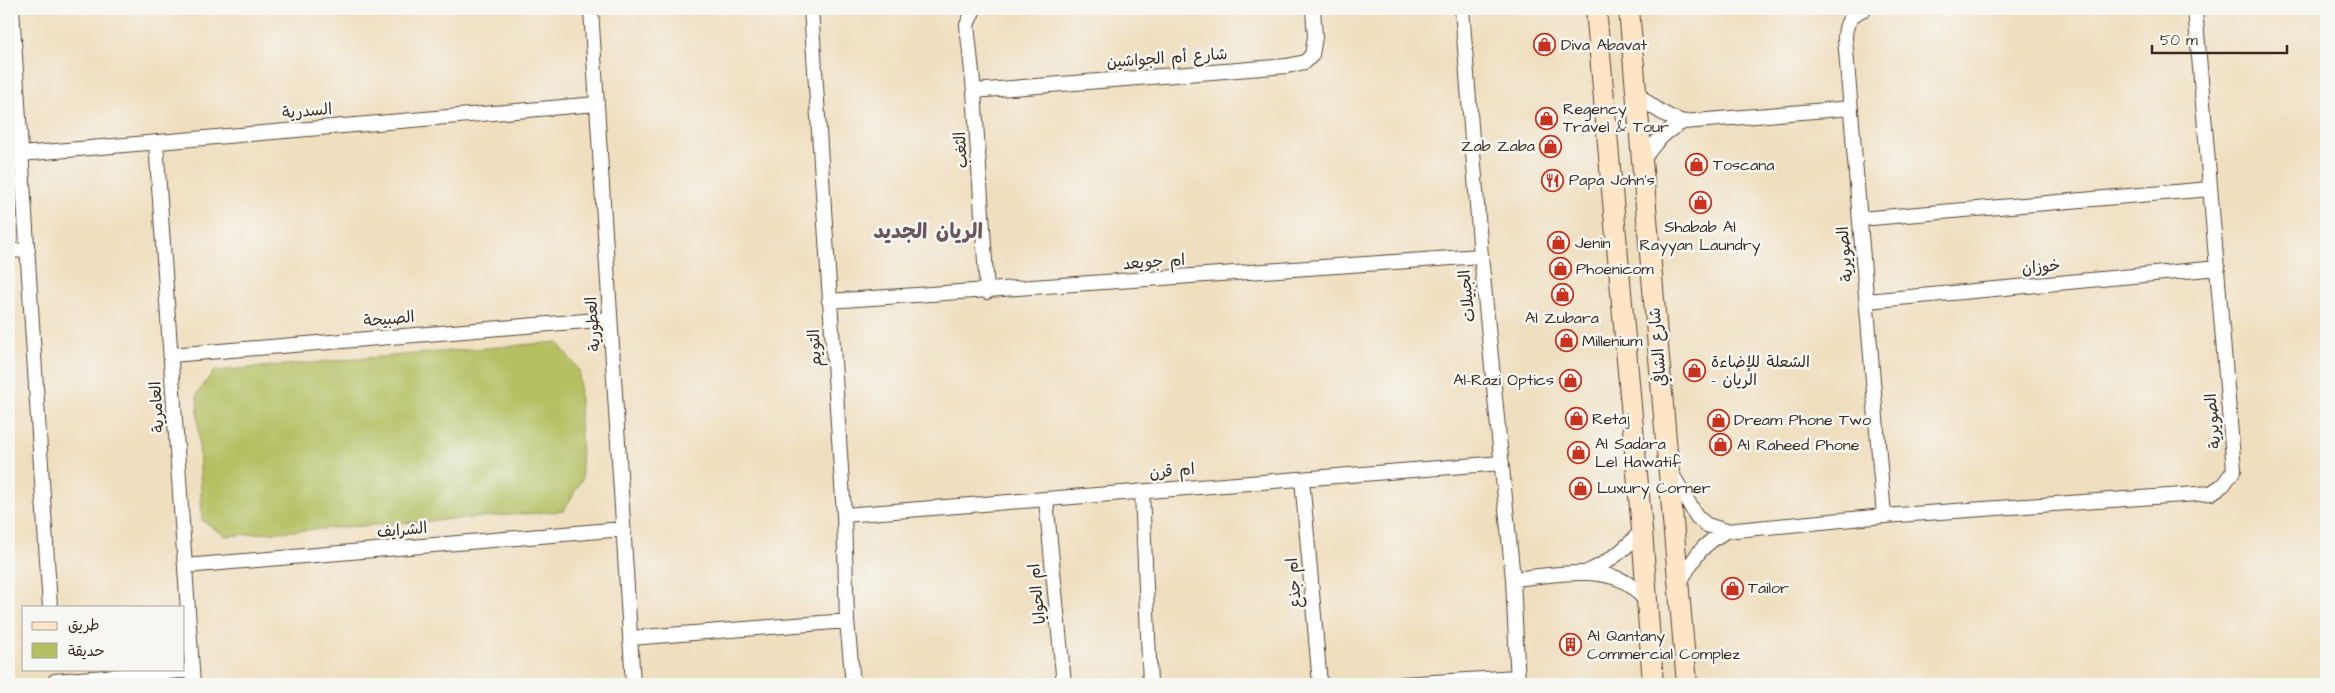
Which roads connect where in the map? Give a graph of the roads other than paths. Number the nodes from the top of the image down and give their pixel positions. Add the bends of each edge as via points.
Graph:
1 (12, 9) edge
2 (591, 9) edge
3 (811, 9) edge
4 (974, 9) edge
5 (1313, 9) edge
6 (1462, 9) edge
7 (1596, 9) edge
8 (1630, 9) edge
9 (1864, 9) edge
10 (2195, 9) edge
11 (974, 91) junction
12 (1637, 93) junction
13 (596, 104) junction
14 (1851, 108) junction
15 (1683, 122) junction
16 (156, 142) junction
17 (21, 154) junction
18 (1643, 160) junction
19 (2210, 189) junction
20 (1860, 219) junction
21 (28, 250) junction
22 (9, 251) edge
23 (1480, 256) junction
24 (2218, 268) junction
25 (987, 292) junction
26 (829, 302) junction
27 (1867, 302) junction
28 (610, 319) junction
29 (171, 355) junction
30 (1502, 463) junction
31 (1668, 468) junction
32 (1302, 478) junction
33 (1142, 491) junction
34 (1046, 500) junction
35 (844, 515) junction
36 (1884, 516) junction
37 (623, 529) junction
38 (1642, 530) junction
39 (1726, 531) junction
40 (185, 566) junction
41 (1584, 574) junction
42 (1513, 578) junction
43 (1678, 585) junction
44 (1647, 603) junction
45 (50, 606) edge
46 (848, 621) junction
47 (630, 638) junction
48 (192, 670) junction
49 (54, 678) edge
50 (1518, 680) edge
51 (193, 684) edge
52 (633, 684) edge
53 (853, 684) edge
54 (1064, 684) edge
55 (1150, 684) edge
56 (1320, 684) edge
57 (1401, 684) edge
58 (1653, 684) edge
59 (1687, 684) edge

1 - 17 street
2 - 13 street, العطورية
3 - 26 street, التويم
4 - 11 street, الثغب via 967,25
5 - 11 street, شارع أم الجواشين via 1315,37 1312,55 1304,62
6 - 23 street, الجبيلات
7 - 38 main road, شارع الشافي
8 - 12 main road, شارع الشافي
9 - 14 street, الصويرية via 1845,26
10 - 19 street, الصويرية
11 - 25 street, الثغب
12 - 15 street via 1668,118
12 - 18 main road, شارع الشافي
13 - 16 street, السدرية
13 - 28 street, العطورية
14 - 15 street
14 - 20 street, الصويرية
15 - 18 street via 1669,129 1653,144
16 - 17 street, السدرية
16 - 29 street, العامرية
17 - 21 street
18 - 31 main road, شارع الشافي
19 - 20 street
19 - 24 street, الصويرية
20 - 27 street, الصويرية
21 - 22 street
21 - 45 street
23 - 25 street, ام جويعد
23 - 30 street, الجبيلات
24 - 27 street, خوزان
24 - 36 street, الصويرية via 2234,470 2223,484 2210,493
25 - 26 street, ام جويعد
26 - 35 street, التويم
27 - 36 street, الصويرية
28 - 29 street, الصبيحة
28 - 37 street, العطورية
29 - 40 street, العامرية
30 - 32 street, ام قرن
30 - 42 street, الجبيلات
31 - 39 street, الصويرية via 1697,517 1707,526
31 - 43 main road, شارع الشافي
32 - 33 street, ام قرن
32 - 56 street, ام جذع
33 - 34 street, ام قرن
33 - 55 street
34 - 35 street, ام قرن
34 - 54 street, ام الحوايا
35 - 46 street, التويم
36 - 39 street, الصويرية
37 - 40 street, الشرايف
37 - 47 street, العطورية
38 - 41 street via 1607,563
38 - 44 main road, شارع الشافي
39 - 43 street, الصويرية via 1706,542 1695,554
40 - 48 street, العامرية
41 - 42 street
41 - 44 street via 1609,575 1631,585
42 - 50 street, الجبيلات
43 - 59 main road, شارع الشافي
44 - 58 main road, شارع الشافي
46 - 47 street
46 - 53 street, التويم
47 - 52 street, العطورية
48 - 49 street
48 - 51 street, العامرية
50 - 57 street

